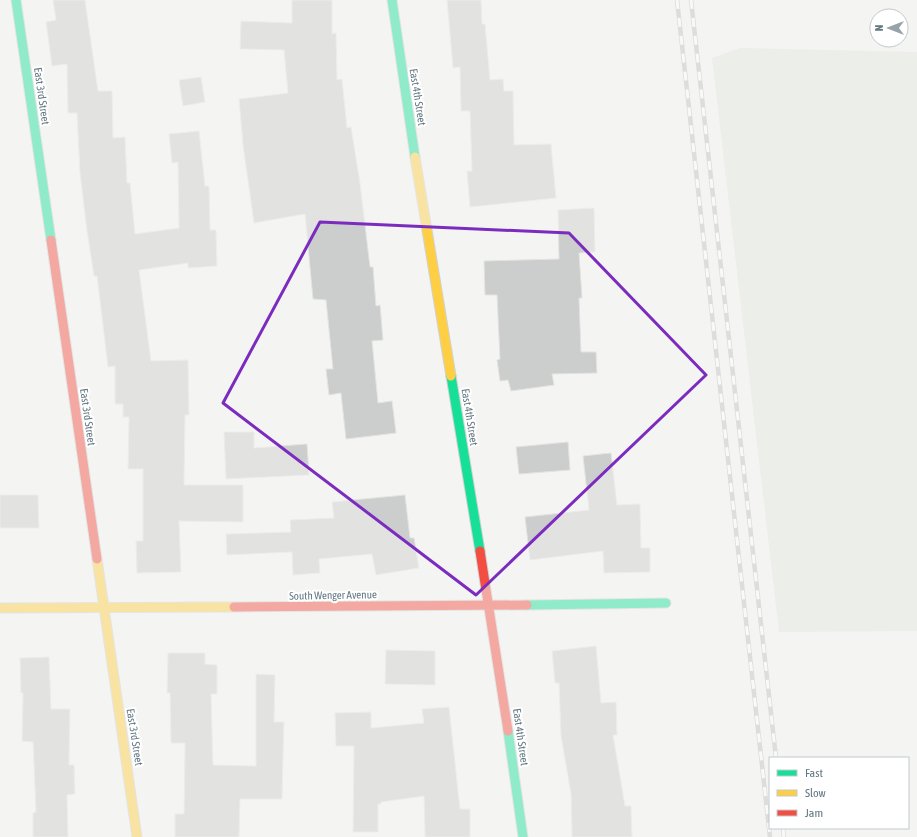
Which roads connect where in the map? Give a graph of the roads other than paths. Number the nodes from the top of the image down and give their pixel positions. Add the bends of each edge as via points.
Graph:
1 (16, 0) edge
2 (392, 0) edge
3 (666, 603) dead end
4 (488, 605) junction
5 (0, 608) edge
6 (104, 608) junction
7 (137, 837) edge
8 (523, 837) edge

1 - 6 street, East 3rd Street
2 - 4 street, East 4th Street via 422,202
3 - 4 street, South Wenger Avenue
4 - 6 street, South Wenger Avenue
4 - 8 street, East 4th Street
5 - 6 street, South Wenger Avenue
6 - 7 street, East 3rd Street

